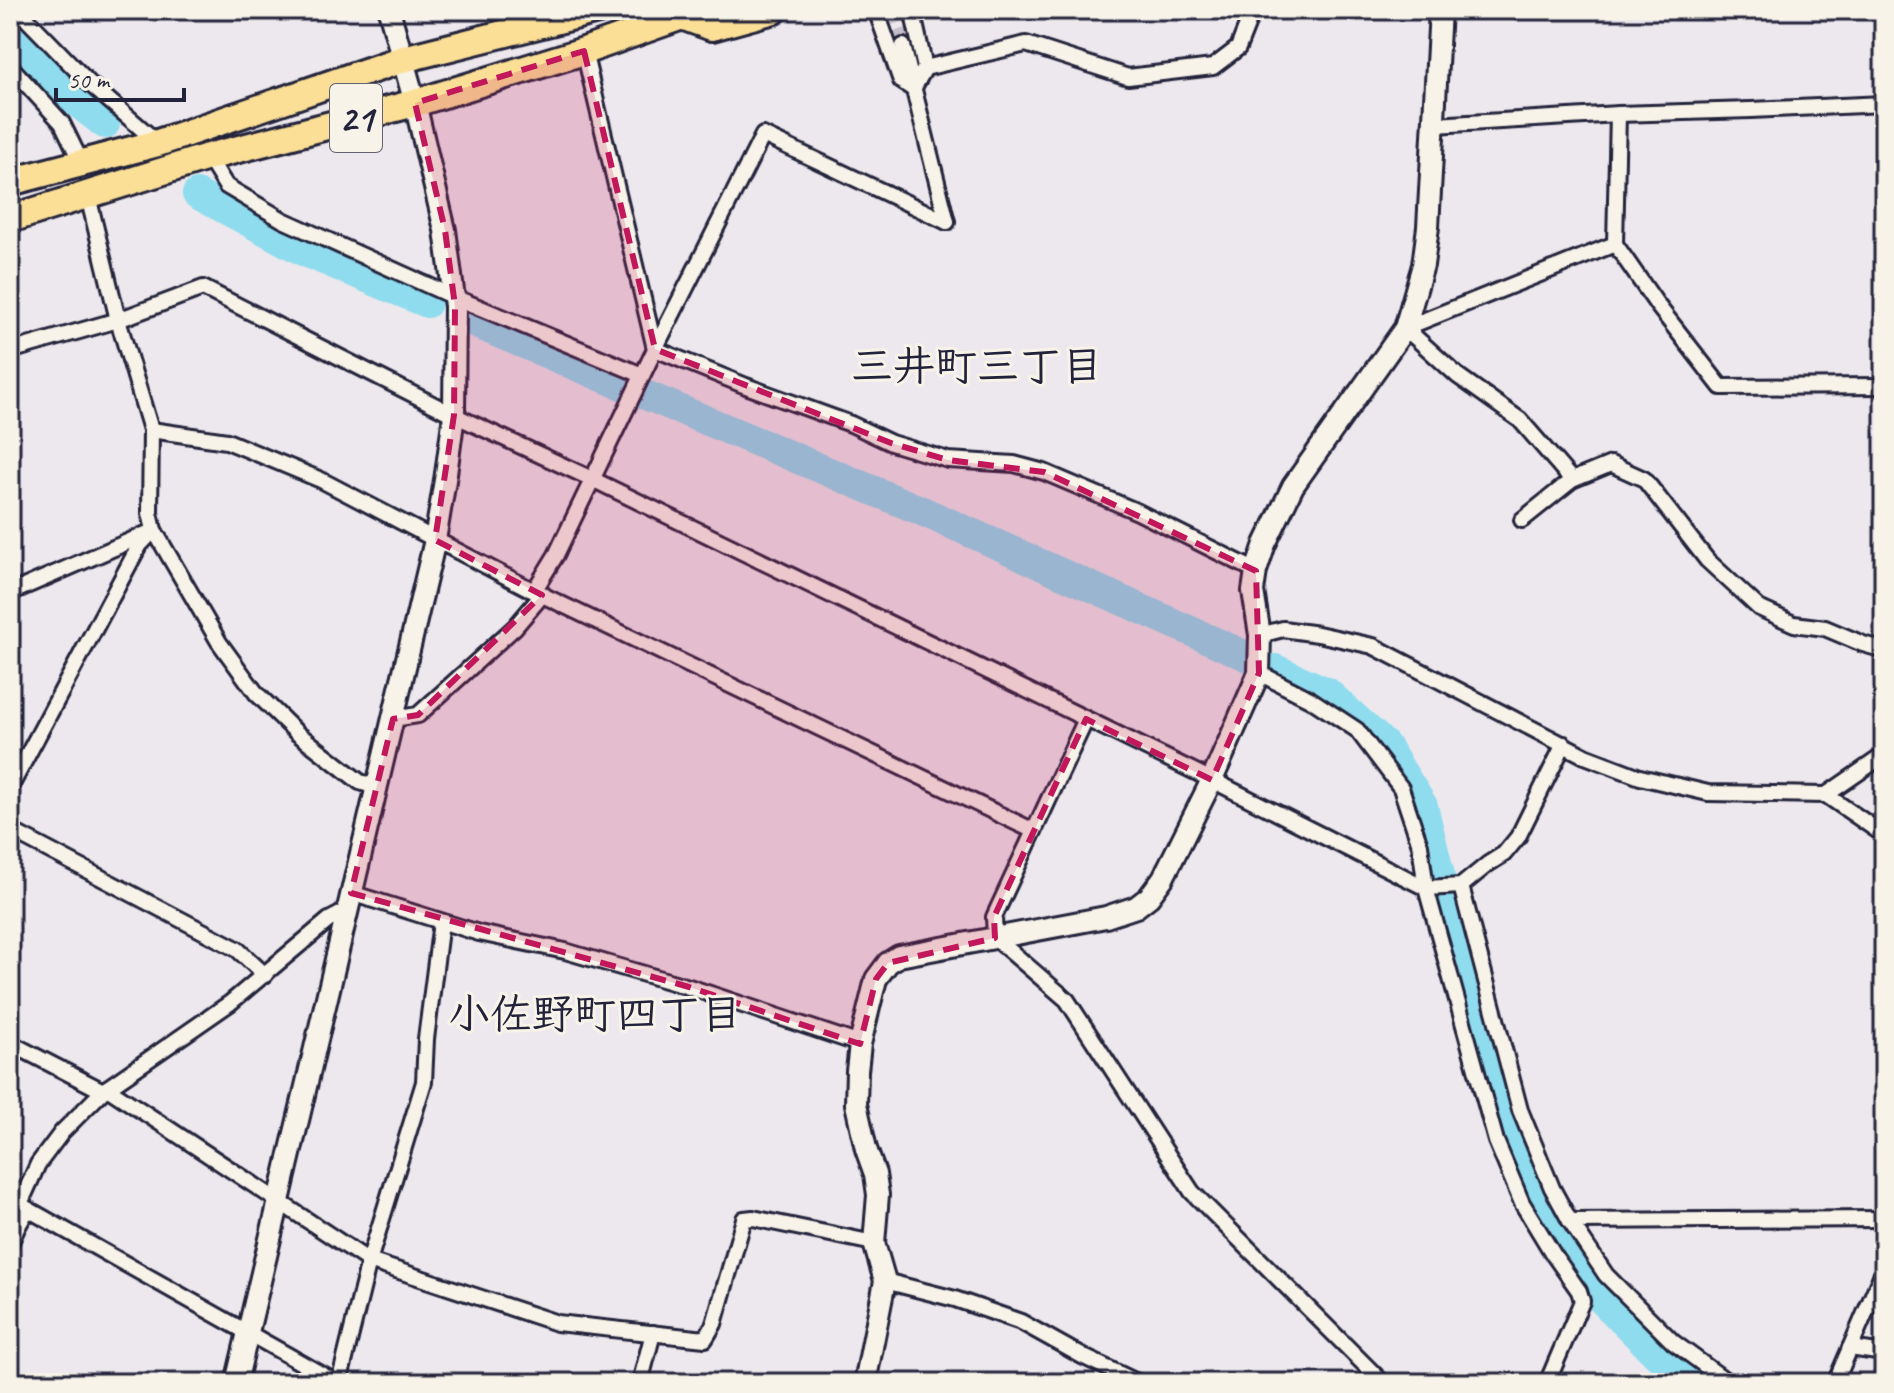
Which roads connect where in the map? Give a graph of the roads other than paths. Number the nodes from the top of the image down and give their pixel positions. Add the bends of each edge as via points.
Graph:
1 (18, 10) edge
2 (389, 10) edge
3 (597, 10) edge
4 (774, 10) edge
5 (876, 10) edge
6 (912, 10) edge
7 (1253, 10) edge
8 (1440, 10) edge
9 (689, 13) edge
10 (566, 14) edge
11 (903, 46) tunnel mouth
12 (584, 51) junction
13 (403, 59) junction
14 (10, 66) edge
15 (925, 68) junction
16 (913, 89) junction
17 (415, 103) junction
18 (1884, 104) edge
19 (1618, 114) junction
20 (1435, 125) junction
21 (158, 143) junction
22 (208, 157) junction
23 (81, 162) junction
24 (10, 182) edge
25 (88, 196) junction
26 (10, 219) edge
27 (1615, 244) junction
28 (454, 297) junction
29 (118, 320) junction
30 (1405, 328) junction
31 (655, 349) junction
32 (10, 351) edge
33 (637, 386) junction
34 (1884, 386) edge
35 (454, 415) junction
36 (151, 430) junction
37 (592, 479) junction
38 (1572, 480) junction
39 (1522, 520) dead end
40 (154, 530) junction
41 (435, 540) junction
42 (1256, 571) junction
43 (539, 592) junction
44 (10, 593) edge
45 (1260, 635) junction
46 (1884, 650) edge
47 (1259, 673) junction
48 (393, 719) junction
49 (1086, 719) junction
50 (1564, 744) junction
51 (1884, 755) edge
52 (1212, 780) junction
53 (376, 787) junction
54 (10, 788) edge
55 (1826, 795) junction
56 (10, 830) edge
57 (1034, 831) junction
58 (1884, 835) edge
59 (1457, 887) junction
60 (1429, 888) junction
61 (349, 902) junction
62 (441, 922) junction
63 (995, 938) junction
64 (265, 975) junction
65 (10, 1043) edge
66 (860, 1044) junction
67 (105, 1090) junction
68 (279, 1201) junction
69 (19, 1204) edge
70 (1884, 1219) edge
71 (1570, 1221) junction
72 (874, 1243) junction
73 (10, 1244) edge
74 (369, 1261) junction
75 (1884, 1269) edge
76 (885, 1281) junction
77 (247, 1333) junction
78 (653, 1333) junction
79 (1850, 1348) junction
80 (1884, 1353) edge
81 (236, 1383) edge
82 (338, 1383) edge
83 (640, 1383) edge
84 (865, 1383) edge
85 (1139, 1383) edge
86 (1383, 1383) edge
87 (1547, 1383) edge
88 (1729, 1383) edge
89 (1835, 1383) edge

1 - 21 street via 90,84
2 - 13 main road
3 - 10 highway, 21
4 - 9 highway via 712,27
5 - 16 street via 901,81
6 - 15 street
7 - 15 street via 1238,48 1213,67 1128,77 1026,44
8 - 20 main road
9 - 12 highway, 21
10 - 13 highway, 21
11 - 16 street
12 - 17 highway, 21
12 - 31 street
13 - 17 main road
13 - 21 highway, 21
14 - 23 street via 62,123
15 - 16 street
16 - 31 street via 947,222 763,135
17 - 22 highway, 21
17 - 28 main road via 445,230
18 - 19 street
19 - 20 street
19 - 27 street
20 - 30 main road via 1423,265
21 - 23 highway, 21
22 - 25 highway, 21
22 - 28 street via 226,186 283,220
23 - 24 highway, 21
25 - 26 highway, 21
25 - 29 street
27 - 30 street
27 - 34 street via 1721,387
28 - 33 street
28 - 35 main road
29 - 32 street
29 - 35 street via 203,288
29 - 36 street
30 - 38 street via 1458,376 1520,420
30 - 42 main road via 1293,486
31 - 33 street
31 - 42 street via 891,443 948,460 1014,464 1044,472
33 - 37 street
35 - 37 street
35 - 41 main road
36 - 40 street
36 - 41 street via 227,441 321,480
37 - 43 street
37 - 49 street
38 - 39 street
38 - 46 street via 1611,464 1644,479 1707,560 1759,608 1794,624 1825,628
40 - 44 street
40 - 53 street via 219,642 256,693 297,733 360,782
40 - 54 street via 139,546
41 - 43 street
41 - 48 main road
42 - 45 main road via 1253,591
43 - 48 street via 515,627 418,715
43 - 57 street
45 - 47 main road
45 - 50 street via 1283,629 1373,646
47 - 52 main road
47 - 60 street via 1357,730 1401,788
48 - 53 main road
49 - 52 street
49 - 57 street
50 - 55 street via 1640,777 1708,793
50 - 59 street via 1518,837 1504,854
51 - 55 street
52 - 60 street
52 - 63 main road via 1163,878 1136,907
53 - 61 main road
55 - 58 street
56 - 64 street via 237,949
57 - 63 street via 994,917
59 - 60 street
59 - 71 street via 1520,1110
60 - 87 street via 1496,1141 1522,1203 1582,1301
61 - 62 street
61 - 64 street
61 - 68 main road
62 - 66 street via 689,987
62 - 74 street via 424,1082
63 - 66 main road via 899,956 888,963 876,979
63 - 86 street via 1067,1000 1192,1192
64 - 67 street
65 - 67 street
66 - 72 main road via 856,1104 878,1195
67 - 68 street
67 - 69 street via 62,1132 38,1164
68 - 74 street
68 - 77 main road
69 - 73 street
69 - 77 street
70 - 71 street
71 - 88 street via 1606,1275 1673,1342
72 - 76 main road
72 - 78 street via 744,1219 705,1339
74 - 78 street via 557,1323
74 - 82 street
75 - 79 street
76 - 84 main road
76 - 85 street via 1021,1322
77 - 81 main road
77 - 82 street
78 - 83 street
79 - 80 street
79 - 89 street

